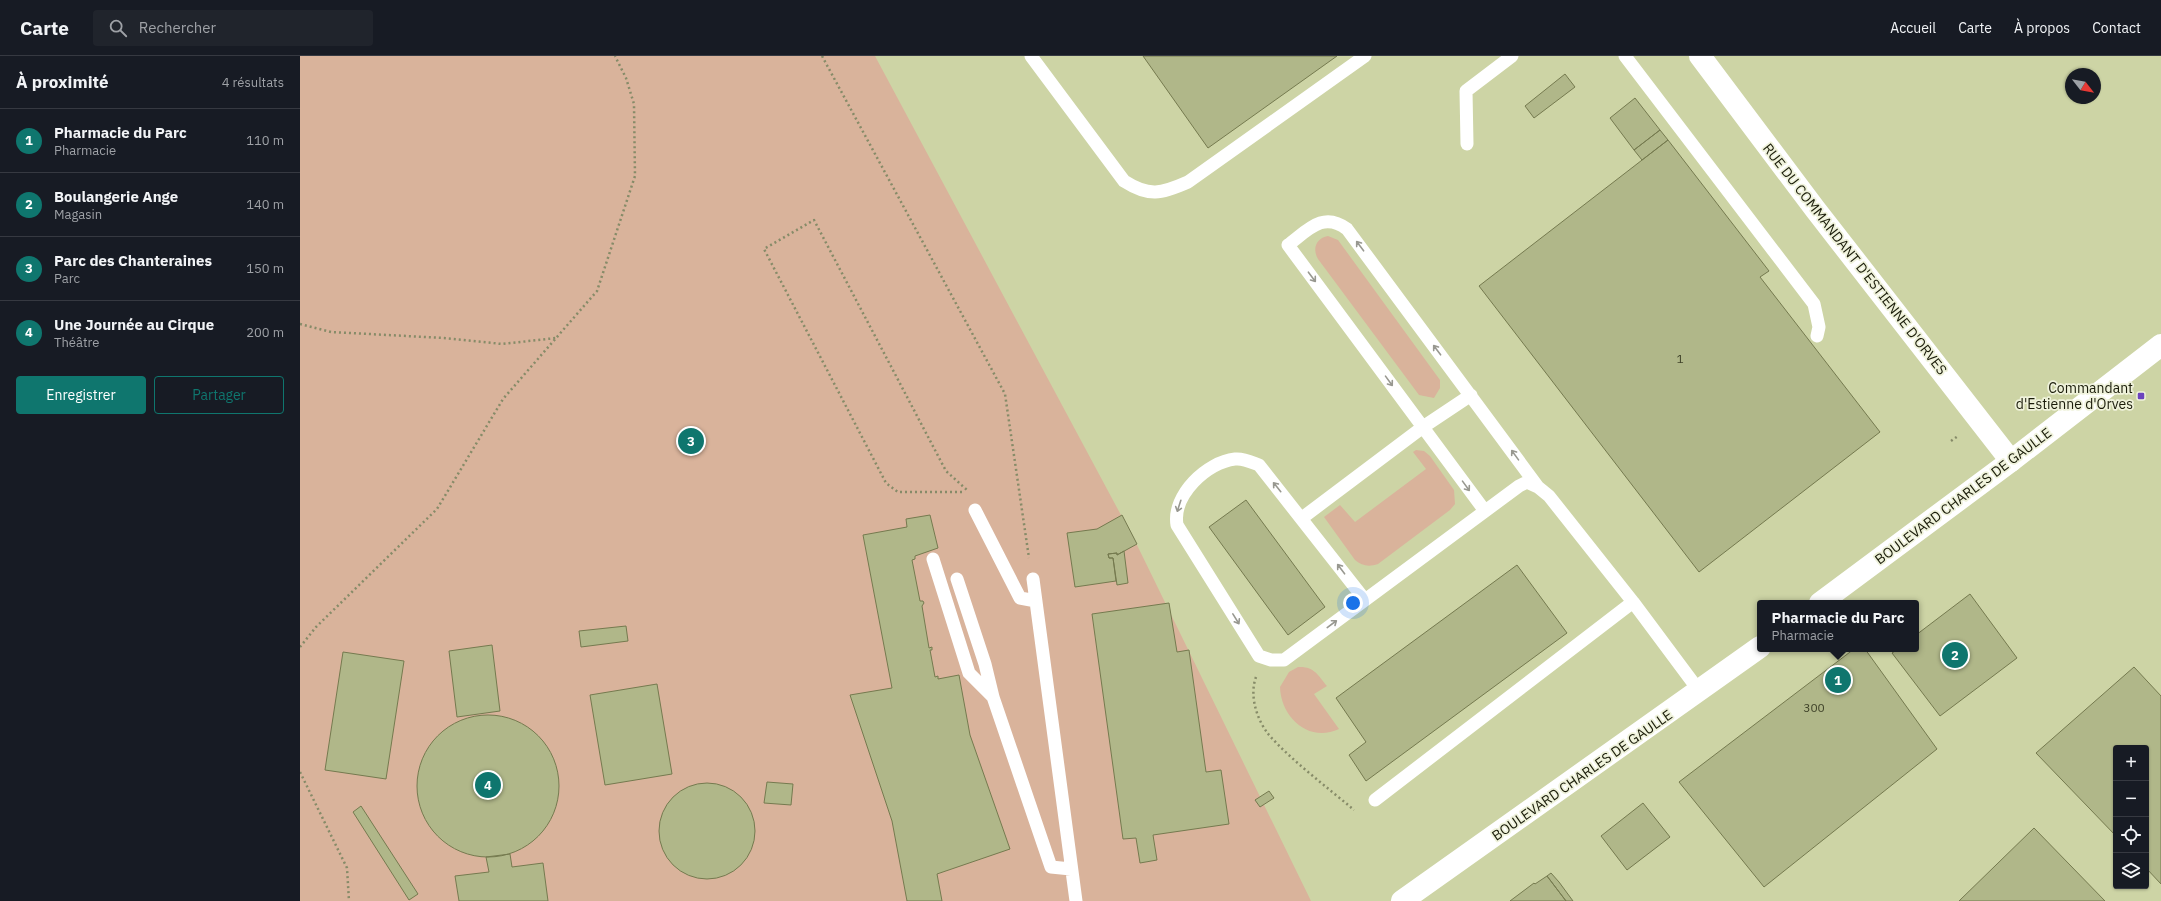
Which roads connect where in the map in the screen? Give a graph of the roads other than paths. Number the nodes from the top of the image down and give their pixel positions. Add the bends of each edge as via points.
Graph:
1 (1031, 56) edge
2 (1365, 56) edge
3 (1512, 56) edge
4 (1625, 56) edge
5 (1700, 56) edge
6 (1467, 144) dead end
7 (1817, 336) dead end
8 (2161, 345) edge
9 (1470, 395) junction
10 (1423, 427) junction
11 (2011, 461) junction
12 (1538, 487) junction
13 (975, 510) dead end
14 (1484, 511) junction
15 (1302, 518) junction
16 (933, 559) dead end
17 (957, 579) dead end
18 (1033, 580) road end
19 (1364, 600) junction
20 (1824, 600) edge
21 (1036, 601) junction
22 (1633, 602) junction
23 (1757, 649) edge
24 (1700, 692) junction
25 (993, 697) junction
26 (1375, 800) road end
27 (1072, 868) junction
28 (1076, 901) edge
29 (1402, 901) edge

1 - 2 lane via 1124,182 1140,191 1155,193 1171,190 1188,182
3 - 6 lane via 1466,91
4 - 7 lane via 1814,304 1819,327
5 - 11 main road, RUE DU COMMANDANT D'ESTIENNE D'ORVES
8 - 11 main road, BOULEVARD CHARLES DE GAULLE
9 - 10 lane
9 -> 10 lane via 1347,229 1331,220 1311,227 1288,245
12 -> 9 lane
10 -> 14 lane
10 - 15 lane
11 - 20 main road, BOULEVARD CHARLES DE GAULLE
12 - 14 lane via 1527,482
12 - 22 lane via 1549,496
13 - 21 lane via 1020,598
14 - 19 lane
19 -> 15 lane
15 -> 19 lane via 1259,466 1241,459 1226,461 1212,468 1187,490 1178,506 1176,516 1177,524 1259,656 1263,658 1284,660
16 - 25 lane via 969,673
17 - 25 lane
18 - 21 lane
21 - 27 lane
22 - 24 lane
22 - 26 lane
23 - 24 main road, BOULEVARD CHARLES DE GAULLE
24 - 29 main road, BOULEVARD CHARLES DE GAULLE
25 - 27 lane via 1051,867
27 - 28 lane

